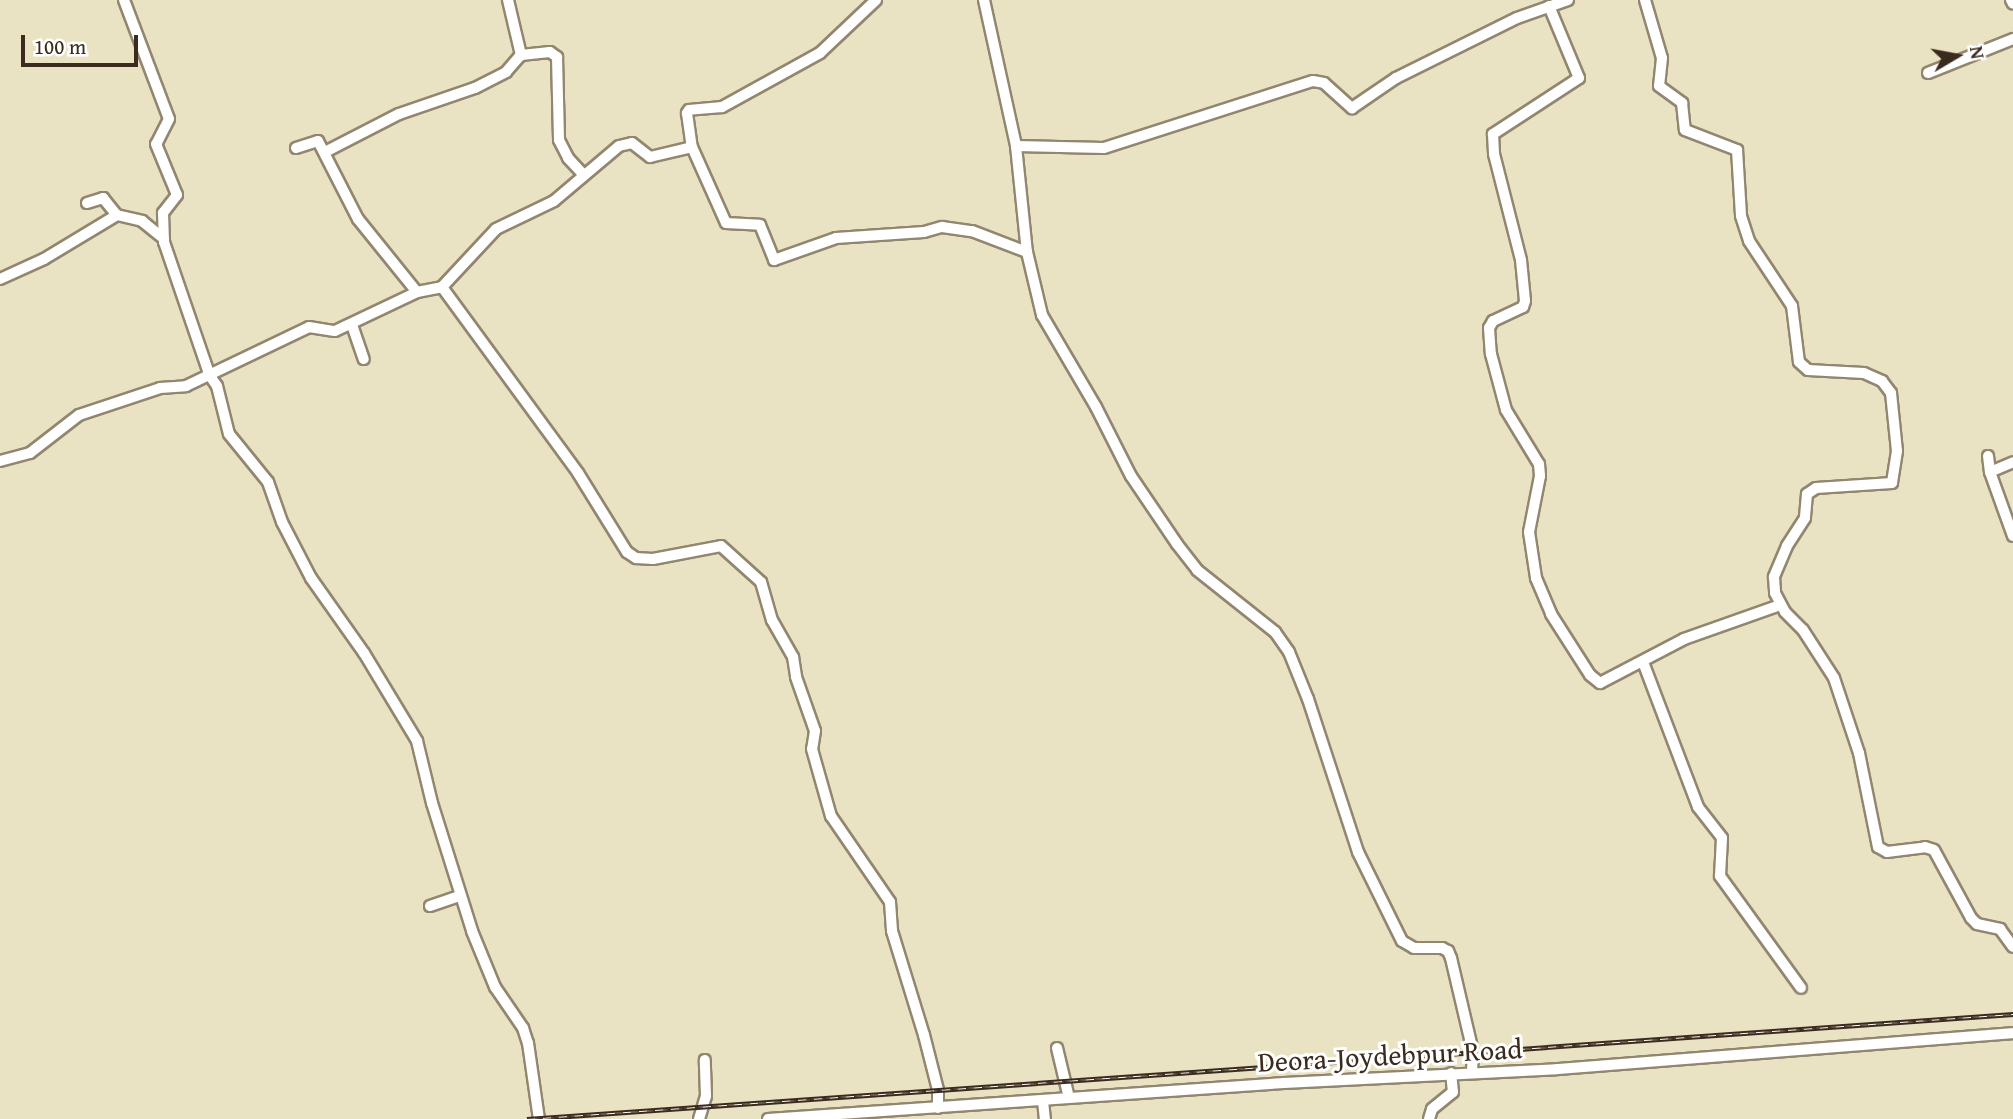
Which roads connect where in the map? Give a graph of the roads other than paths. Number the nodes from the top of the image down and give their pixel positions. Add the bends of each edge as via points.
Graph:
1 (124, 0) edge
2 (508, 0) edge
3 (876, 0) edge
4 (985, 0) edge
5 (1568, 0) edge
6 (1645, 0) edge
7 (1549, 6) junction
8 (2013, 39) edge
9 (521, 55) junction
10 (1928, 73) dead end
11 (1016, 146) junction
12 (692, 147) junction
13 (296, 148) dead end
14 (325, 152) junction
15 (584, 175) junction
16 (88, 203) dead end
17 (117, 215) junction
18 (164, 239) junction
19 (1027, 252) junction
20 (0, 279) edge
21 (442, 287) junction
22 (417, 292) junction
23 (352, 325) junction
24 (364, 359) dead end
25 (210, 376) junction
26 (1988, 456) dead end
27 (0, 461) edge
28 (2013, 462) edge
29 (1990, 472) junction
30 (2013, 536) edge
31 (1780, 604) junction
32 (1643, 662) junction
33 (459, 896) junction
34 (430, 906) dead end
35 (2013, 947) edge
36 (1801, 988) dead end
37 (2013, 1033) edge
38 (1057, 1048) dead end
39 (705, 1060) dead end
40 (1451, 1073) junction
41 (1472, 1073) junction
42 (1069, 1098) junction
43 (1043, 1101) junction
44 (938, 1108) junction
45 (849, 1116) edge
46 (539, 1119) edge
47 (699, 1119) edge
48 (768, 1119) edge
49 (1045, 1119) edge
50 (1429, 1119) edge

1 - 18 street via 169,119 156,144 177,195 163,212
2 - 9 street
3 - 12 street via 820,53 723,107 689,110 686,118
4 - 11 street
5 - 7 street
6 - 31 street via 1662,58 1659,86 1682,103 1685,130 1737,150 1741,216 1749,242 1792,306 1799,362 1808,370 1864,373 1882,381 1891,393 1897,451 1892,483 1816,488 1807,494 1805,518 1774,577
7 - 11 street via 1396,78 1352,108 1324,83 1313,81 1104,148
7 - 32 street via 1579,78 1493,134 1521,260 1525,301 1520,309 1490,324 1491,354 1506,410 1539,464 1530,548 1551,614 1590,675 1600,683
8 - 10 street
9 - 14 street via 506,72 475,88 401,113
9 - 15 street via 550,52 557,57 559,140
11 - 19 street
12 - 15 street via 648,157 632,143 625,144
12 - 19 street via 726,223 760,225 774,260 836,238 945,227 972,231
13 - 14 street via 314,140
14 - 22 street via 358,219
15 - 21 street via 554,201 496,229
16 - 17 street via 103,198
17 - 18 street via 142,221
17 - 20 street
18 - 25 street
19 - 41 street via 1042,314 1131,476 1197,570 1275,632 1289,652 1358,852 1402,940 1414,948 1448,951 1473,1052
21 - 22 street
21 - 44 street via 578,473 627,552 635,558 653,559 721,546 761,582 772,620 793,657 815,732 812,749 831,816 890,902 892,931 927,1046
22 - 23 street
23 - 24 street
23 - 25 street via 333,331 309,327
25 - 27 street via 79,415 30,453
25 - 33 street via 217,386 230,437 268,482 282,522 312,578 418,741
26 - 29 street
28 - 29 street
29 - 30 street
31 - 32 street via 1684,639
31 - 35 street via 1834,678 1859,753 1878,847 1887,852 1934,850 1971,918 2000,929
32 - 36 street via 1698,807 1722,838 1720,876
33 - 34 street
33 - 46 street via 495,987 523,1028
37 - 41 street, Deora-Joydebpur Road
38 - 42 street
39 - 47 street via 706,1096
40 - 41 street, Deora-Joydebpur Road
40 - 42 street, Deora-Joydebpur Road
40 - 50 street via 1453,1092 1432,1109
42 - 43 street, Deora-Joydebpur Road
43 - 44 street, Deora-Joydebpur Road
43 - 49 street
44 - 45 street, Deora-Joydebpur Road
45 - 48 street, Deora-Joydebpur Road

